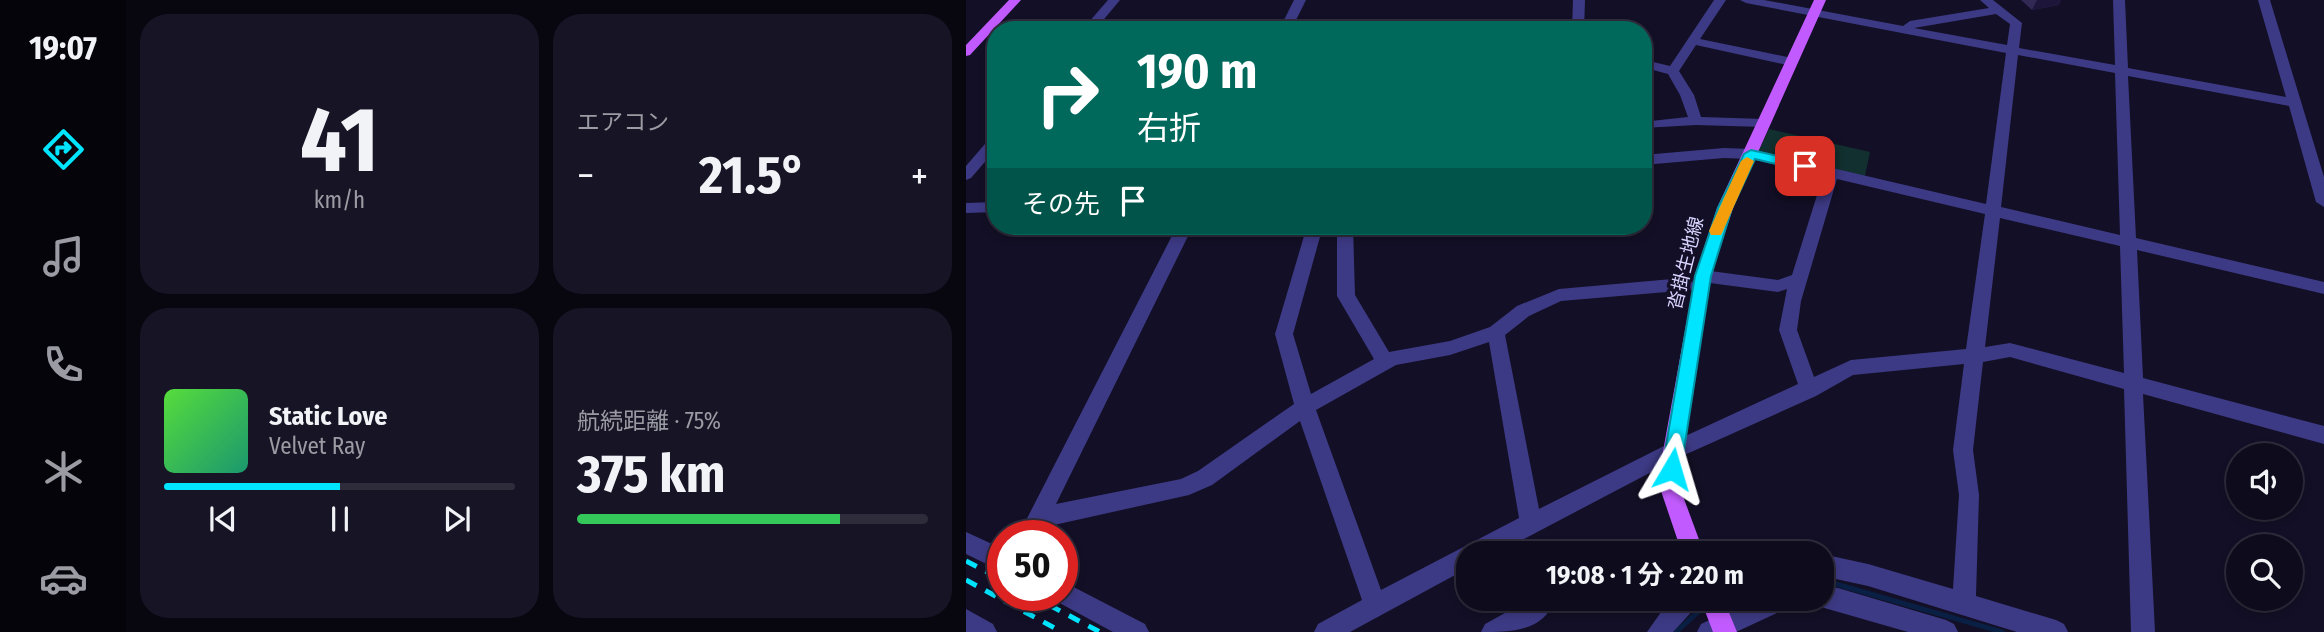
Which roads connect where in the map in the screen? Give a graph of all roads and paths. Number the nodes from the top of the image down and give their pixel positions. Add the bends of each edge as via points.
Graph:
1 (1015, 0) edge
2 (1114, 0) edge
3 (1300, 0) edge
4 (1579, 0) edge
5 (1720, 0) edge
6 (1746, 0) edge
7 (1986, 0) edge
8 (2119, 0) edge
9 (2264, 0) edge
10 (1816, 6) edge
11 (1997, 10) junction
12 (995, 21) edge
13 (1096, 21) edge
14 (1290, 21) edge
15 (1578, 21) edge
16 (987, 30) edge
17 (1907, 30) junction
18 (1693, 41) junction
19 (2011, 50) junction
20 (966, 52) edge
21 (1791, 62) junction
22 (1652, 66) edge
23 (2122, 70) junction
24 (1673, 71) junction
25 (2295, 103) junction
26 (1696, 121) junction
27 (1764, 123) junction
28 (1652, 125) edge
29 (987, 150) edge
30 (1751, 154) junction
31 (2317, 157) edge
32 (1652, 159) edge
33 (1832, 172) junction
34 (966, 175) edge
35 (2324, 202) edge
36 (987, 207) edge
37 (966, 208) edge
38 (1991, 210) junction
39 (1180, 235) edge
40 (1312, 235) edge
41 (1345, 235) edge
42 (2129, 242) junction
43 (1799, 279) junction
44 (1702, 280) junction
45 (2324, 288) edge
46 (1496, 332) junction
47 (1973, 356) junction
48 (1386, 362) junction
49 (2135, 384) junction
50 (1809, 390) junction
51 (1305, 407) junction
52 (2324, 435) edge
53 (1673, 451) junction
54 (1038, 518) joint
55 (1531, 523) junction
56 (1514, 541) edge
57 (1689, 541) edge
58 (966, 543) edge
59 (987, 553) edge
60 (1456, 562) edge
61 (1834, 567) edge
62 (1834, 598) edge
63 (1078, 601) edge
64 (1964, 604) junction
65 (1375, 605) junction
66 (1532, 611) edge
67 (1675, 611) edge
68 (1750, 611) edge
69 (966, 621) edge
70 (1718, 622) edge
71 (985, 632) edge
72 (1137, 632) edge
73 (1326, 632) edge
74 (1493, 632) edge
75 (1659, 632) edge
76 (1946, 632) edge
77 (2056, 632) edge
78 (2143, 632) edge

1 - 12 main road
2 - 13 street
3 - 14 street
4 - 15 street
5 - 18 street
6 - 10 street
7 - 11 street
8 - 23 street
9 - 25 street
10 - 17 street
10 - 21 main road, 沓掛生地線
11 - 17 street via 1910,25
11 - 19 street via 2016,23
16 - 20 main road
17 - 19 street
18 - 21 street
18 - 24 street
19 - 23 street
19 - 38 street
21 - 27 main road, 沓掛生地線
22 - 24 street
23 - 25 street
23 - 42 street
24 - 26 street
25 - 31 street
26 - 27 street
26 - 28 street
27 - 30 main road, 沓掛生地線
29 - 34 street
30 - 32 street
30 - 33 street
30 - 44 main road, 沓掛生地線 via 1725,208
31 - 35 street
33 - 38 street
33 - 43 street
36 - 37 street
38 - 42 street
38 - 47 street
39 - 54 street
40 - 51 street via 1284,334
41 - 48 street via 1346,296
42 - 45 street
42 - 49 street
43 - 44 street via 1778,286
43 - 50 street via 1788,330
44 - 46 street via 1559,295 1523,312
44 - 53 main road, 沓掛生地線
46 - 48 street
46 - 55 street
47 - 49 street via 2010,350
47 - 50 street via 1851,368
47 - 64 street via 1963,450 1969,495
48 - 51 street
49 - 52 street
49 - 78 street
50 - 53 street
51 - 54 street via 1205,478 1182,488
51 - 65 street
53 - 55 street
53 - 57 main road, 沓掛生地線 via 1670,488
55 - 56 street
58 - 59 street
60 - 65 street
61 - 64 street
62 - 76 street
63 - 72 street
64 - 77 street
65 - 73 street
66 - 74 street
67 - 75 street
68 - 70 street
69 - 71 street

